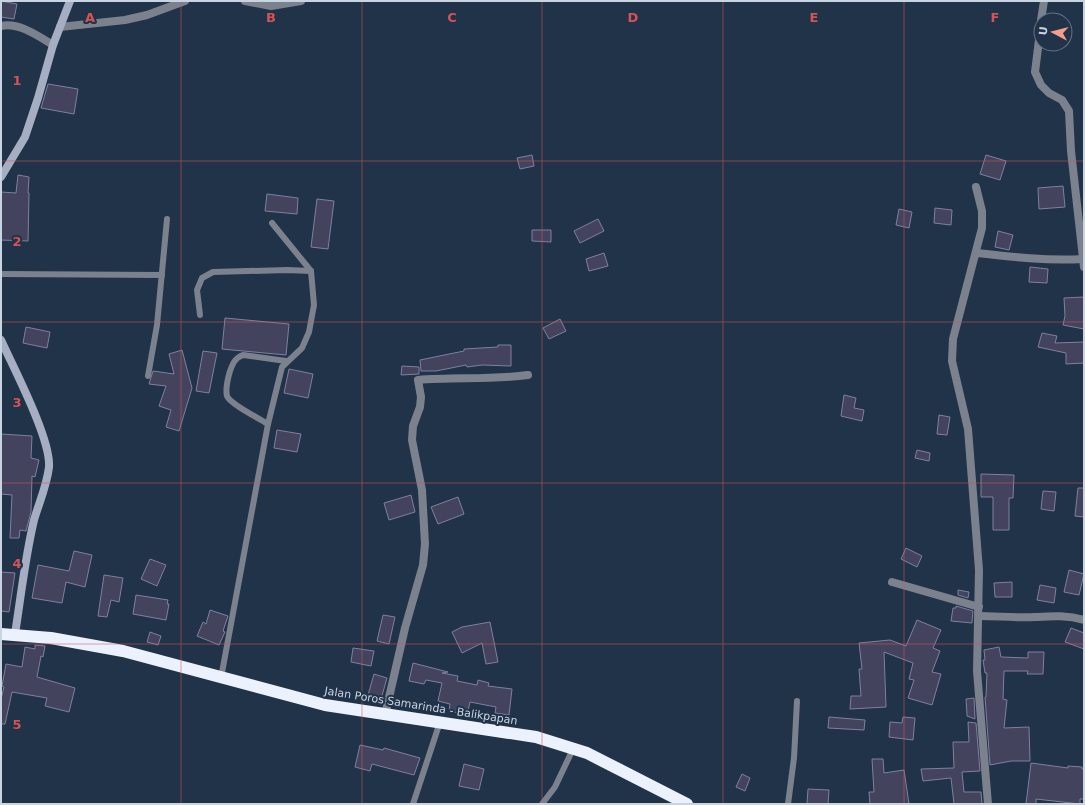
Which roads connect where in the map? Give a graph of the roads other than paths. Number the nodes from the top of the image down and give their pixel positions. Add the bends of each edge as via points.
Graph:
1 (70, 1) edge
2 (185, 1) edge
3 (246, 1) edge
4 (301, 1) edge
5 (1044, 1) edge
6 (1043, 12) edge
7 (1, 26) edge
8 (60, 27) junction
9 (53, 44) junction
10 (1038, 52) edge
11 (1, 177) edge
12 (976, 187) dead end
13 (167, 219) dead end
14 (272, 223) dead end
15 (976, 253) junction
16 (1083, 263) edge
17 (311, 271) junction
18 (1, 274) edge
19 (162, 275) junction
20 (200, 315) dead end
21 (1, 340) edge
22 (286, 361) junction
23 (528, 375) dead end
24 (148, 376) dead end
25 (268, 424) junction
26 (892, 582) dead end
27 (979, 612) junction
28 (1084, 620) edge
29 (1, 634) edge
30 (15, 634) junction
31 (221, 678) junction
32 (797, 701) dead end
33 (385, 715) junction
34 (440, 722) junction
35 (573, 749) junction
36 (413, 804) edge
37 (542, 804) edge
38 (687, 804) edge
39 (788, 804) edge
40 (988, 804) edge

1 - 8 street
2 - 8 street via 125,20
3 - 4 street via 271,6
5 - 6 street
7 - 9 street via 21,28
8 - 9 street
9 - 11 street via 25,137
10 - 16 street via 1035,72 1041,85 1062,100 1069,111
12 - 15 street via 982,211 982,228
13 - 19 lane
14 - 17 lane
15 - 16 street
15 - 27 street via 965,290 952,361 968,429
17 - 20 lane via 213,272 202,278 197,290
17 - 22 lane via 314,306 309,332 302,348
18 - 19 lane
19 - 24 lane
21 - 30 street via 37,422 49,468 33,528
22 - 25 lane via 282,366
22 - 25 lane via 243,355 235,360 228,378 229,399
23 - 33 street via 418,380 420,407 413,426 412,440 422,490 425,544 423,565
25 - 31 lane
26 - 27 street
27 - 28 street via 1064,616
27 - 40 street via 977,671
29 - 30 highway, Jalan Poros Samarinda - Balikpapan
30 - 31 highway, Jalan Poros Samarinda - Balikpapan via 123,651
31 - 33 highway, Jalan Poros Samarinda - Balikpapan via 325,705
32 - 39 lane
33 - 34 highway, Jalan Poros Samarinda - Balikpapan
34 - 35 highway, Jalan Poros Samarinda - Balikpapan via 536,737
34 - 36 lane
35 - 37 lane via 555,787
35 - 38 highway, Jalan Poros Samarinda - Balikpapan via 587,753

